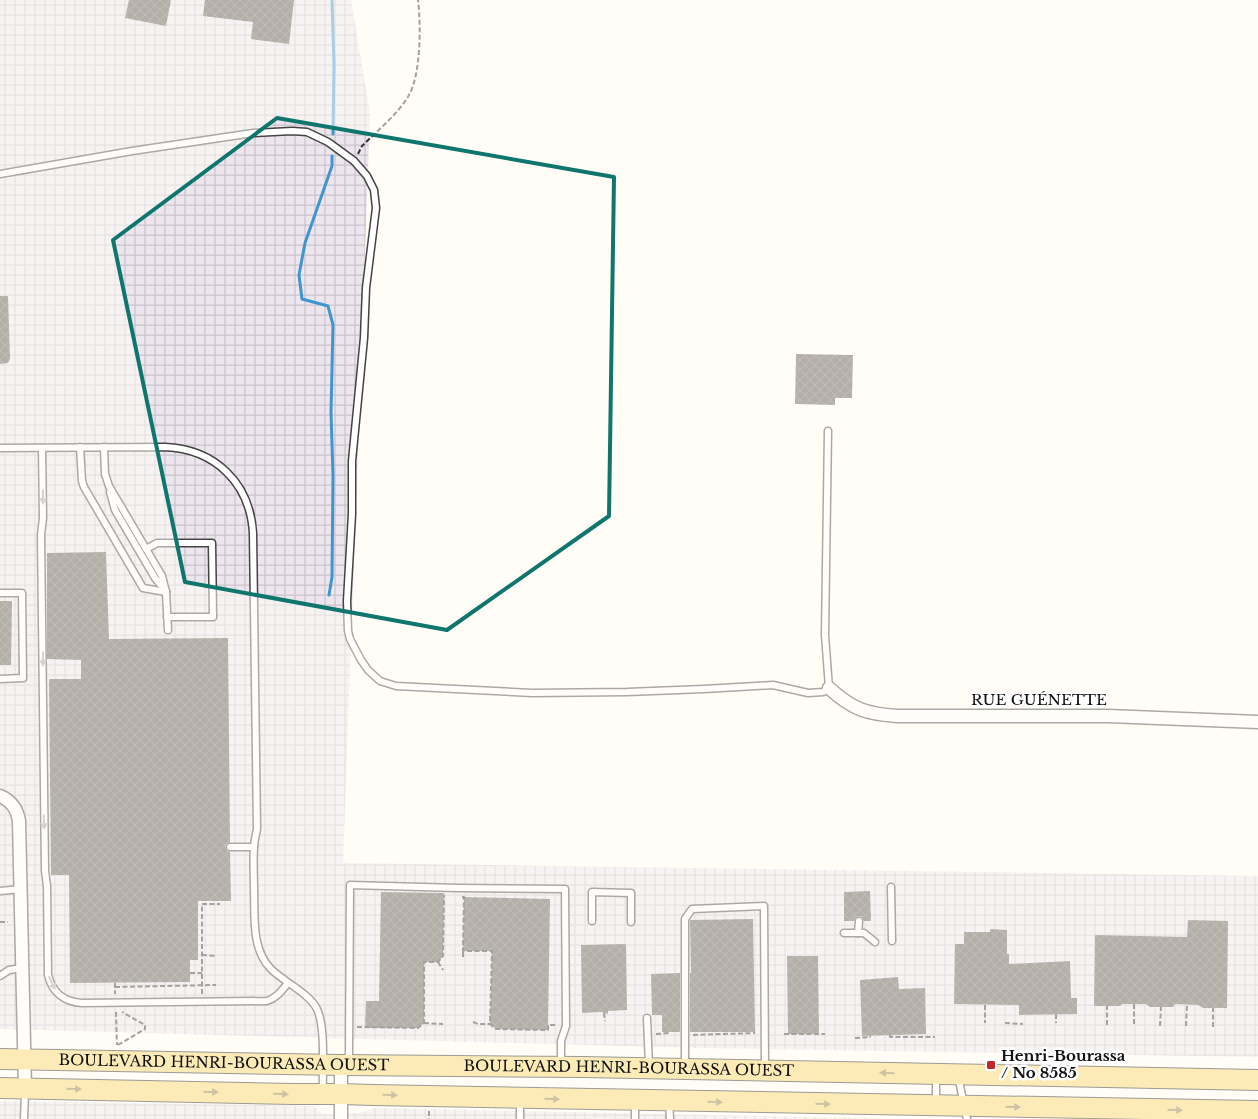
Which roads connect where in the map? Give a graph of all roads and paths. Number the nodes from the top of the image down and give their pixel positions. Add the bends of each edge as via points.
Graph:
1 (418, 0) edge
2 (354, 161) junction
3 (0, 174) edge
4 (828, 431) dead end
5 (104, 447) junction
6 (0, 448) edge
7 (42, 448) junction
8 (80, 448) junction
9 (109, 486) junction
10 (146, 549) junction
11 (166, 592) junction
12 (0, 593) edge
13 (168, 617) junction
14 (168, 630) dead end
15 (0, 678) edge
16 (828, 688) junction
17 (1258, 722) edge
18 (0, 796) edge
19 (230, 847) dead end
20 (254, 847) junction
21 (891, 887) dead end
22 (21, 890) junction
23 (0, 891) edge
24 (444, 893) dead end
25 (464, 897) dead end
26 (220, 904) dead end
27 (592, 921) dead end
28 (859, 921) dead end
29 (0, 922) edge
30 (8, 922) dead end
31 (631, 922) dead end
32 (844, 933) dead end
33 (858, 933) junction
34 (892, 941) dead end
35 (875, 942) dead end
36 (463, 951) junction
37 (202, 955) junction
38 (217, 956) dead end
39 (463, 957) dead end
40 (438, 962) junction
41 (22, 968) junction
42 (443, 970) dead end
43 (190, 972) dead end
44 (202, 973) junction
45 (0, 976) edge
46 (115, 983) dead end
47 (288, 983) junction
48 (202, 985) junction
49 (216, 985) dead end
50 (115, 987) junction
51 (202, 995) dead end
52 (116, 996) dead end
53 (1134, 1004) dead end
54 (985, 1005) dead end
55 (1187, 1005) dead end
56 (1107, 1006) dead end
57 (1161, 1007) dead end
58 (1213, 1008) dead end
59 (604, 1013) dead end
60 (1056, 1014) dead end
61 (647, 1018) dead end
62 (605, 1021) dead end
63 (473, 1022) dead end
64 (985, 1022) dead end
65 (1005, 1023) dead end
66 (1056, 1023) dead end
67 (424, 1024) junction
68 (444, 1024) dead end
69 (490, 1024) junction
70 (1023, 1024) dead end
71 (548, 1025) dead end
72 (1107, 1025) dead end
73 (1134, 1026) dead end
74 (1160, 1026) dead end
75 (1186, 1026) dead end
76 (1213, 1027) dead end
77 (365, 1028) dead end
78 (670, 1032) dead end
79 (756, 1033) dead end
80 (662, 1034) dead end
81 (692, 1034) dead end
82 (784, 1034) dead end
83 (825, 1034) dead end
84 (890, 1035) dead end
85 (870, 1036) dead end
86 (935, 1037) dead end
87 (855, 1038) dead end
88 (117, 1046) junction
89 (117, 1050) dead end
90 (0, 1059) edge
91 (24, 1059) junction
92 (332, 1065) junction
93 (561, 1068) junction
94 (649, 1069) junction
95 (685, 1069) junction
96 (765, 1071) junction
97 (936, 1074) junction
98 (957, 1074) junction
99 (1258, 1080) edge
100 (0, 1088) edge
101 (25, 1088) junction
102 (332, 1094) junction
103 (520, 1098) junction
104 (936, 1105) junction
105 (635, 1110) edge
106 (669, 1110) edge
107 (965, 1112) edge
108 (1256, 1114) edge
109 (1220, 1115) edge
110 (24, 1119) edge
111 (341, 1119) edge
112 (520, 1119) edge

1 - 2 path via 420,25 414,85 397,110 362,146
2 - 3 lane via 328,142 307,132 292,131 253,133 151,148
2 - 16 lane via 371,183 376,208 364,302 364,338 352,461 348,601 350,638 368,670 380,681 396,686 532,693 773,685 808,693 823,692
4 - 16 lane via 825,635
5 - 8 lane
5 - 9 lane
5 - 20 lane via 165,447 195,452 227,472 248,503 253,544 257,829
6 - 7 lane
7 - 8 lane
7 -> 47 lane via 45,871 48,970 53,988 59,995 77,1003 215,1002 271,1000
8 - 11 lane via 84,488 143,588
9 - 10 lane
9 - 11 lane via 115,510
10 - 11 lane via 162,576
10 - 13 lane via 157,543 212,543 213,617
11 - 13 lane
12 - 15 lane via 22,593 23,678
13 - 14 lane
16 - 17 street, RUE GUÉNETTE via 853,707 880,715 1108,716
18 - 22 street via 15,808 19,821
19 - 20 lane
20 - 47 lane via 255,925 260,952 272,970
21 - 34 lane
22 - 23 lane
22 - 41 street
24 - 40 path via 444,956
25 - 36 path
26 - 37 path via 202,904
27 - 31 lane via 592,892 631,893
28 - 33 lane
29 - 30 path
32 - 33 lane
33 - 35 lane via 864,933
36 - 39 path
36 - 69 path via 492,951
37 - 38 path
37 - 44 path
40 - 42 path
40 - 67 path via 424,962
41 - 45 lane via 9,970
41 - 91 street
43 - 44 path
44 - 48 path
46 - 50 path
47 - 92 lane via 317,1010
48 - 49 path
48 - 50 path
48 - 51 path
50 - 52 path
53 - 73 path
54 - 64 path
55 - 75 path
56 - 72 path
57 - 74 path
58 - 76 path
59 - 62 path
60 - 66 path
61 - 94 lane
63 - 69 path
65 - 70 path
67 - 68 path
67 - 77 path via 418,1028
69 - 71 path via 496,1030 548,1030
78 - 80 path
79 - 81 path
82 - 83 path
84 - 86 path
85 - 87 path
88 - 88 path via 116,1027 116,1008 146,1025 145,1029
88 - 89 path
90 - 91 main road, BOULEVARD HENRI-BOURASSA OUEST
91 - 92 main road, BOULEVARD HENRI-BOURASSA OUEST
91 - 101 street
92 - 93 main road, BOULEVARD HENRI-BOURASSA OUEST
92 - 93 lane via 349,1055 350,885 565,889 566,1026 561,1041
92 - 102 street
92 - 102 lane
93 - 94 main road, BOULEVARD HENRI-BOURASSA OUEST
94 - 95 main road, BOULEVARD HENRI-BOURASSA OUEST
95 - 96 main road, BOULEVARD HENRI-BOURASSA OUEST
95 - 96 lane via 685,919 692,909 764,906
97 -> 96 main road, BOULEVARD HENRI-BOURASSA OUEST
97 - 98 main road, BOULEVARD HENRI-BOURASSA OUEST
97 - 104 lane
98 - 99 main road, BOULEVARD HENRI-BOURASSA OUEST
98 - 107 lane
100 - 101 main road, BOULEVARD HENRI-BOURASSA OUEST
101 -> 102 main road, BOULEVARD HENRI-BOURASSA OUEST
101 - 110 lane
102 -> 103 main road, BOULEVARD HENRI-BOURASSA OUEST
102 - 111 street
103 -> 105 main road, BOULEVARD HENRI-BOURASSA OUEST
103 - 112 lane
106 -> 104 main road, BOULEVARD HENRI-BOURASSA OUEST
104 - 107 main road, BOULEVARD HENRI-BOURASSA OUEST
105 - 106 main road, BOULEVARD HENRI-BOURASSA OUEST
107 -> 109 main road, BOULEVARD HENRI-BOURASSA OUEST
108 - 109 main road, BOULEVARD HENRI-BOURASSA OUEST

